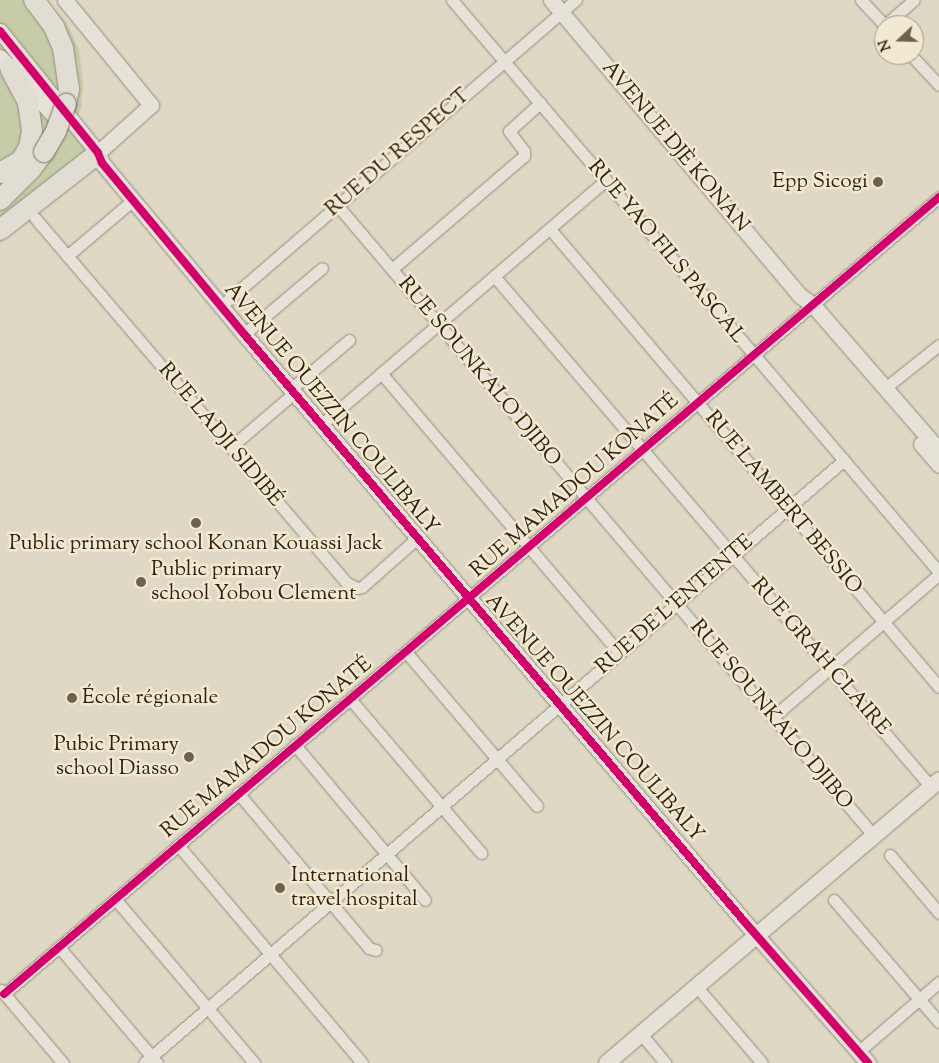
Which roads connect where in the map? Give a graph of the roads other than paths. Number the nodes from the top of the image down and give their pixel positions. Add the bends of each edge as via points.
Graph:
1 (34, 0) edge
2 (65, 0) edge
3 (452, 0) edge
4 (550, 0) edge
5 (576, 0) edge
6 (861, 0) edge
7 (914, 0) edge
8 (561, 13) junction
9 (875, 15) edge
10 (897, 15) edge
11 (0, 31) edge
12 (505, 62) junction
13 (5, 63) edge
14 (920, 65) edge
15 (939, 85) edge
16 (540, 103) junction
17 (98, 158) junction
18 (0, 173) edge
19 (606, 180) junction
20 (939, 197) edge
21 (0, 200) edge
22 (133, 200) junction
23 (337, 205) junction
24 (35, 218) dead end
25 (550, 229) junction
26 (0, 230) edge
27 (67, 256) junction
28 (322, 268) dead end
29 (392, 269) junction
30 (494, 276) junction
31 (221, 306) junction
32 (808, 308) junction
33 (438, 324) junction
34 (244, 334) junction
35 (349, 340) dead end
36 (939, 345) edge
37 (754, 355) junction
38 (381, 373) junction
39 (885, 388) junction
40 (293, 391) junction
41 (698, 403) junction
42 (321, 425) junction
43 (232, 446) junction
44 (643, 450) junction
45 (939, 450) edge
46 (844, 460) junction
47 (939, 465) edge
48 (587, 499) junction
49 (788, 508) junction
50 (417, 538) junction
51 (530, 548) junction
52 (733, 555) junction
53 (939, 573) edge
54 (469, 599) junction
55 (676, 604) junction
56 (884, 622) junction
57 (406, 652) junction
58 (619, 653) junction
59 (830, 668) junction
60 (939, 687) edge
61 (352, 700) junction
62 (560, 704) junction
63 (773, 717) junction
64 (295, 745) junction
65 (497, 759) junction
66 (935, 783) edge
67 (238, 793) junction
68 (537, 806) dead end
69 (441, 807) junction
70 (874, 836) junction
71 (178, 845) junction
72 (481, 853) dead end
73 (386, 854) junction
74 (890, 855) dead end
75 (116, 900) junction
76 (425, 900) dead end
77 (834, 900) dead end
78 (330, 902) junction
79 (939, 913) edge
80 (757, 936) junction
81 (60, 947) junction
82 (376, 950) dead end
83 (270, 954) junction
84 (939, 982) edge
85 (696, 986) junction
86 (2, 991) edge
87 (919, 999) junction
88 (207, 1008) junction
89 (939, 1022) edge
90 (641, 1034) junction
91 (863, 1057) edge
92 (151, 1061) edge
93 (63, 1063) edge
94 (254, 1063) edge
95 (362, 1063) edge
96 (607, 1063) edge
97 (665, 1063) edge
98 (762, 1063) edge

1 - 21 highway, bridge via 54,27 64,48 70,89 56,131 44,152
2 - 17 street via 151,105
3 - 12 street, RUE YAO FILS PASCAL
4 - 8 street, AVENUE DJÈ KONAN
5 - 8 street, RUE DU RESPECT
6 - 9 street
7 - 10 street
8 - 12 street, RUE DU RESPECT
8 - 32 street, AVENUE DJÈ KONAN
11 - 17 street, AVENUE OUEZZIN COULIBALY
12 - 16 street, RUE YAO FILS PASCAL
12 - 23 street, RUE DU RESPECT
13 - 17 street, AVENUE OUEZZIN COULIBALY
13 - 18 highway via 28,102 32,131 29,146 21,160
14 - 15 street
16 - 19 street, RUE YAO FILS PASCAL
16 - 29 street via 509,131 524,151 524,156
17 - 22 street, AVENUE OUEZZIN COULIBALY
17 - 26 highway
19 - 25 street
19 - 37 street, RUE YAO FILS PASCAL
20 - 32 street, RUE MAMADOU KONATÉ
22 - 27 street
22 - 31 street, AVENUE OUEZZIN COULIBALY
23 - 29 street, RUE SOUNKALO DJIBO
23 - 31 street, RUE DU RESPECT
24 - 27 street, RUE LADJI SIDIBÉ
25 - 30 street
25 - 41 street, RUE LAMBERT BESSIO
27 - 43 street, RUE LADJI SIDIBÉ
28 - 34 street
29 - 33 street, RUE SOUNKALO DJIBO
30 - 33 street
30 - 44 street, RUE GRAH CLAIRE
31 - 34 street, AVENUE OUEZZIN COULIBALY
32 - 37 street, RUE MAMADOU KONATÉ
32 - 39 street, AVENUE DJÈ KONAN
32 - 47 street, AVENUE DJÈ KONAN
33 - 38 street
33 - 48 street, RUE SOUNKALO DJIBO
34 - 40 street, AVENUE OUEZZIN COULIBALY
35 - 40 street
36 - 39 street
37 - 41 street, RUE MAMADOU KONATÉ
37 - 46 street, RUE YAO FILS PASCAL
38 - 42 street
38 - 51 street
39 - 45 street, AVENUE DJÈ KONAN
40 - 42 street, AVENUE OUEZZIN COULIBALY
40 - 43 street
41 - 44 street, RUE MAMADOU KONATÉ
41 - 49 street, RUE LAMBERT BESSIO
42 - 50 street, AVENUE OUEZZIN COULIBALY
43 - 50 street, RUE LADJI SIDIBÉ via 351,587 362,587
44 - 48 street, RUE MAMADOU KONATÉ
44 - 52 street, RUE GRAH CLAIRE
46 - 49 street, RUE DE L'ENTENTE
46 - 53 street, RUE YAO FILS PASCAL
48 - 51 street, RUE MAMADOU KONATÉ
48 - 55 street, RUE SOUNKALO DJIBO
49 - 52 street, RUE DE L'ENTENTE
49 - 56 street, RUE LAMBERT BESSIO
50 - 54 street, AVENUE OUEZZIN COULIBALY
51 - 54 street, RUE MAMADOU KONATÉ
51 - 58 street
52 - 55 street, RUE DE L'ENTENTE
52 - 59 street, RUE GRAH CLAIRE
53 - 56 street
54 - 57 street, RUE MAMADOU KONATÉ
54 - 62 street, AVENUE OUEZZIN COULIBALY
55 - 58 street, RUE DE L'ENTENTE
55 - 63 street, RUE SOUNKALO DJIBO
56 - 59 street
56 - 60 street, RUE LAMBERT BESSIO
57 - 61 street, RUE MAMADOU KONATÉ
57 - 65 street
58 - 62 street, RUE DE L'ENTENTE
59 - 63 street
59 - 66 street, RUE GRAH CLAIRE
61 - 64 street, RUE MAMADOU KONATÉ
61 - 69 street
62 - 65 street, RUE DE L'ENTENTE
62 - 80 street, AVENUE OUEZZIN COULIBALY
63 - 70 street, RUE SOUNKALO DJIBO
64 - 67 street, RUE MAMADOU KONATÉ
64 - 73 street
65 - 68 street
65 - 69 street, RUE DE L'ENTENTE
66 - 70 main road
67 - 71 street, RUE MAMADOU KONATÉ
67 - 78 street
69 - 72 street
69 - 73 street, RUE DE L'ENTENTE
70 - 80 main road
71 - 75 street, RUE MAMADOU KONATÉ
71 - 83 street
73 - 76 street
73 - 78 street, RUE DE L'ENTENTE
74 - 79 street
75 - 81 street, RUE MAMADOU KONATÉ
75 - 88 street
77 - 87 street
78 - 82 street via 369,948
78 - 83 street, RUE DE L'ENTENTE
80 - 85 main road
80 - 91 street, AVENUE OUEZZIN COULIBALY
81 - 86 street, RUE MAMADOU KONATÉ
81 - 92 street
83 - 88 street, RUE DE L'ENTENTE
83 - 95 street
84 - 87 street
85 - 90 main road
85 - 98 street
86 - 93 street
87 - 89 street
87 - 91 street
88 - 92 street, RUE DE L'ENTENTE
88 - 94 street
90 - 96 main road
90 - 97 street

